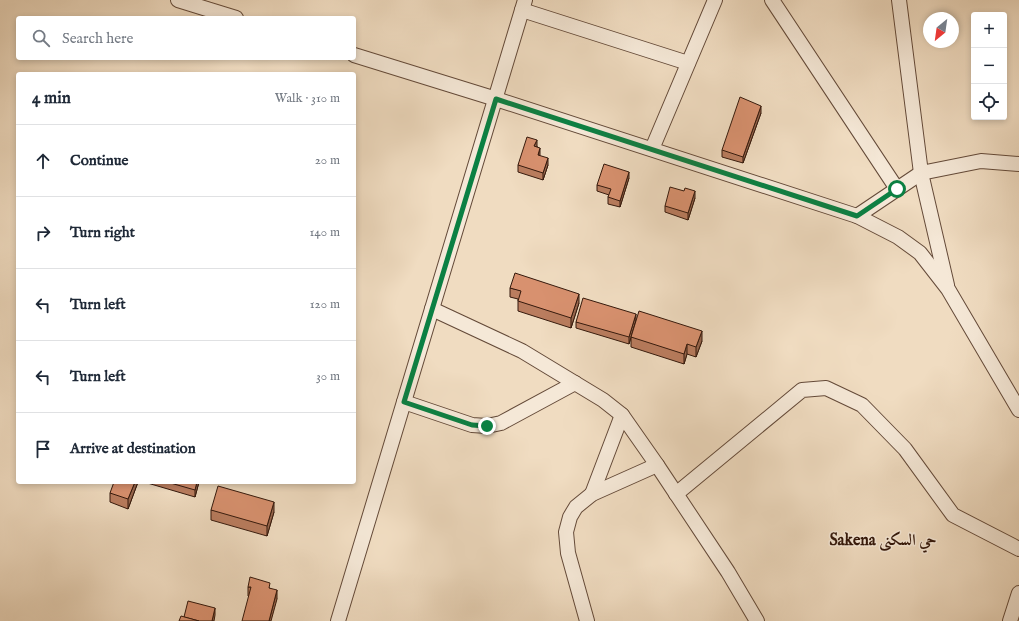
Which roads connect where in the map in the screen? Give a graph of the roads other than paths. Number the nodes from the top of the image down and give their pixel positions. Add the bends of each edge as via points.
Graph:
1 (178, 0) edge
2 (715, 0) edge
3 (772, 0) edge
4 (900, 0) edge
5 (524, 5) edge
6 (230, 16) edge
7 (356, 56) edge
8 (688, 63) junction
9 (496, 99) junction
10 (652, 150) junction
11 (1019, 164) edge
12 (921, 173) junction
13 (897, 189) junction
14 (857, 216) junction
15 (948, 289) junction
16 (432, 309) junction
17 (575, 384) junction
18 (404, 402) junction
19 (1019, 410) edge
20 (622, 416) junction
21 (657, 465) junction
22 (592, 494) junction
23 (676, 494) junction
24 (1019, 549) edge
25 (1019, 593) edge
26 (338, 621) edge
27 (587, 621) edge
28 (757, 621) edge
29 (1010, 621) edge

1 - 6 street
2 - 8 street
3 - 13 street
4 - 12 street
5 - 8 street
5 - 9 street
7 - 9 street
8 - 10 street
9 - 10 street
9 - 16 street
10 - 14 street
11 - 12 street via 981,161
12 - 13 street
12 - 15 street
13 - 14 street
14 - 15 street via 898,237 920,253
15 - 19 street
16 - 17 street via 522,351
16 - 18 street
17 - 18 street via 501,423 487,426 472,425
17 - 20 street via 603,400
18 - 26 street
20 - 21 street
20 - 22 street
21 - 22 street
21 - 23 street
22 - 27 street via 576,507 570,516 566,532 568,553
23 - 24 street via 802,390 826,388 862,405 905,449 953,515
23 - 28 street
25 - 29 street

